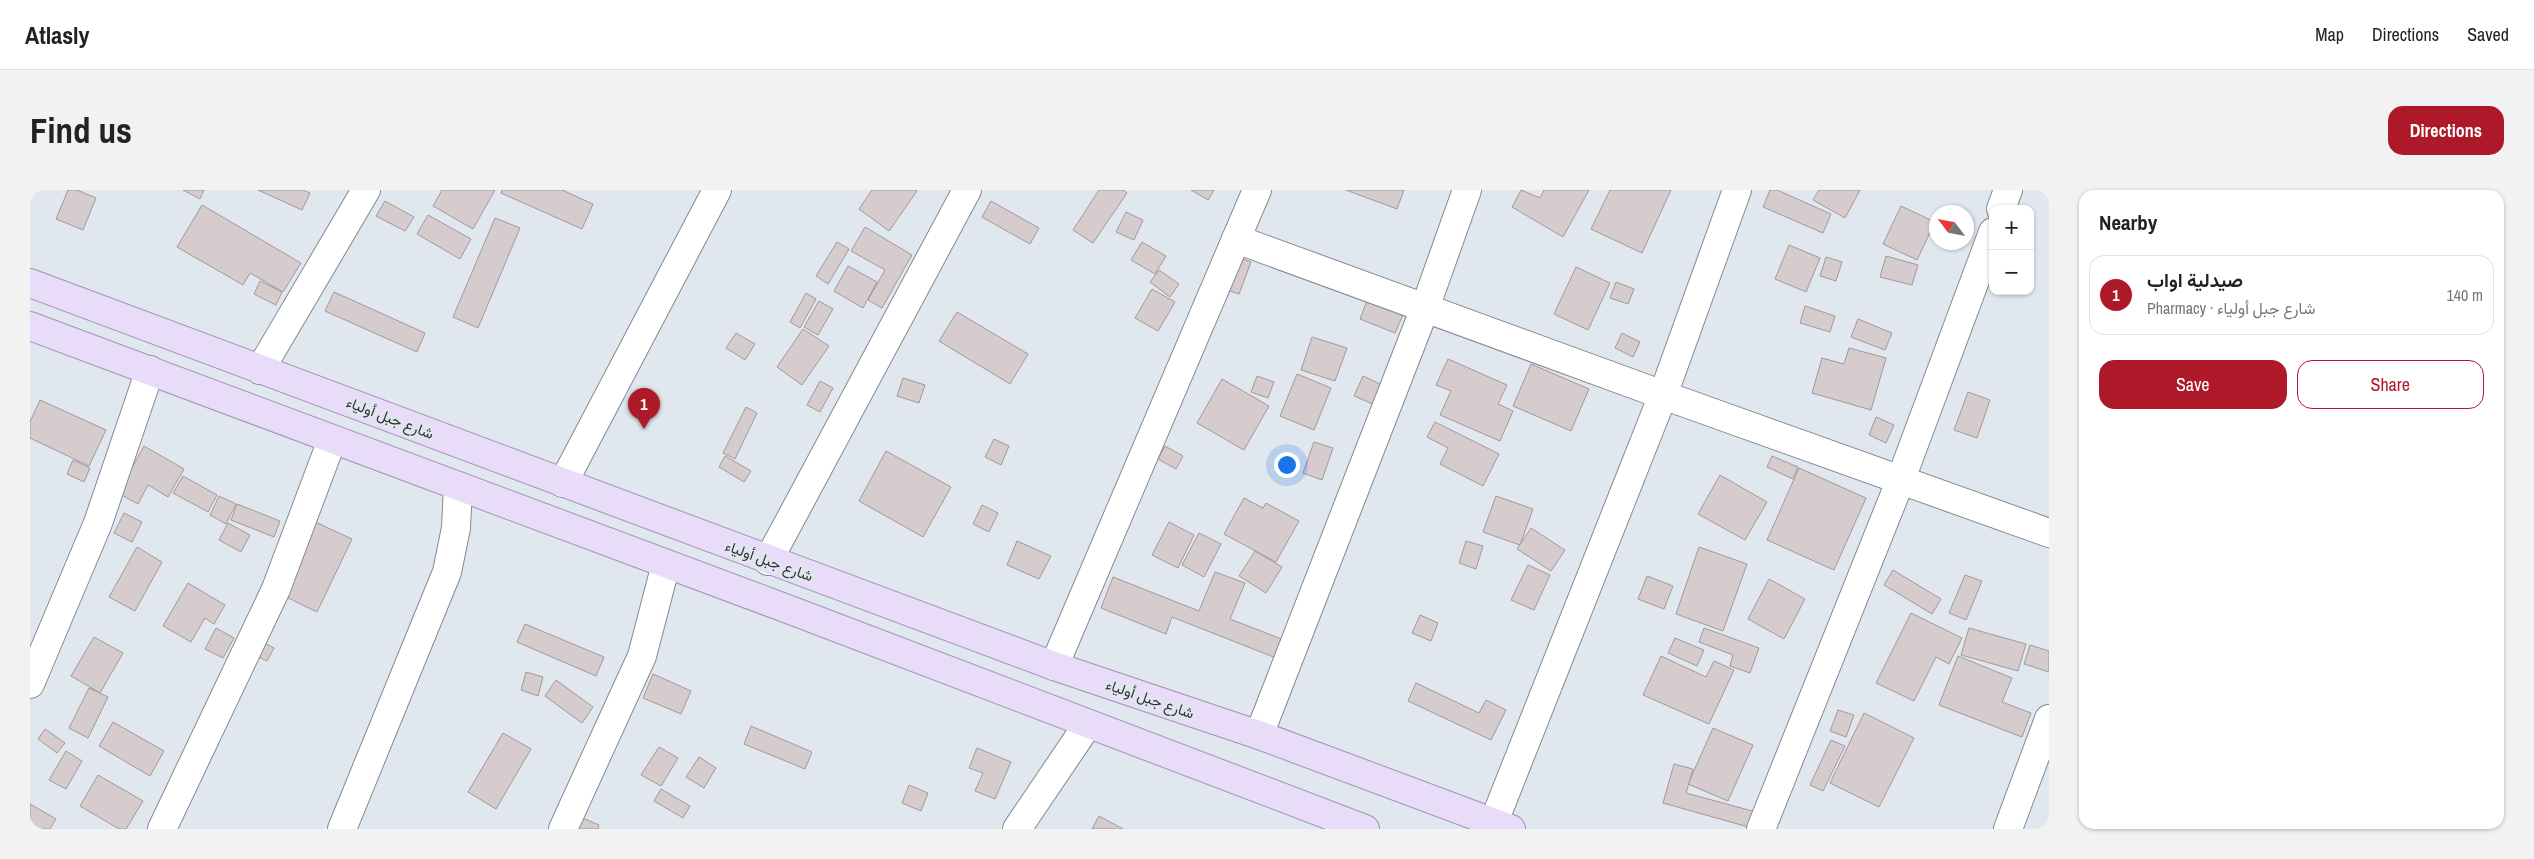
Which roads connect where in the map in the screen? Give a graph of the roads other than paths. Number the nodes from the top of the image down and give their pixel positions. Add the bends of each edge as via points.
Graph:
1 (366, 190) edge
2 (717, 190) edge
3 (967, 190) edge
4 (1257, 190) edge
5 (1466, 190) edge
6 (1737, 190) edge
7 (2008, 190) edge
8 (2002, 205) edge
9 (1236, 238) junction
10 (1989, 243) edge
11 (30, 283) edge
12 (78, 301) junction
13 (1425, 308) junction
14 (30, 326) edge
15 (65, 340) junction
16 (150, 370) junction
17 (260, 370) junction
18 (1663, 395) junction
19 (332, 440) junction
20 (1901, 480) junction
21 (563, 483) junction
22 (458, 486) junction
23 (2049, 533) edge
24 (768, 561) junction
25 (666, 564) junction
26 (1054, 666) junction
27 (30, 684) edge
28 (2049, 719) edge
29 (1088, 724) junction
30 (1259, 735) junction
31 (1499, 827) edge
32 (162, 829) edge
33 (342, 829) edge
34 (563, 829) edge
35 (1017, 829) edge
36 (1365, 829) edge
37 (1761, 829) edge
38 (2008, 829) edge

1 - 17 street
2 - 21 street
3 - 24 street
4 - 9 street
5 - 13 street
6 - 18 street
7 - 8 street
9 - 13 street
9 - 26 street
10 - 20 street
11 - 12 main road, شارع جبل أولياء
12 - 15 main road
12 - 17 main road, شارع جبل أولياء
13 - 18 street
13 - 30 street
14 - 15 main road
15 - 16 main road
16 - 19 main road
16 - 27 street via 98,523
17 - 21 main road, شارع جبل أولياء
18 - 20 street
18 - 31 street
19 - 22 main road
19 - 32 street via 276,589
20 - 23 street
20 - 37 street
21 - 24 main road, شارع جبل أولياء
22 - 25 main road
22 - 33 street via 456,528 447,572
24 - 26 main road, شارع جبل أولياء
25 - 29 main road
25 - 34 street via 642,656
26 - 30 main road, شارع جبل أولياء
28 - 38 street
29 - 35 street
29 - 36 main road
30 - 31 main road, شارع جبل أولياء

